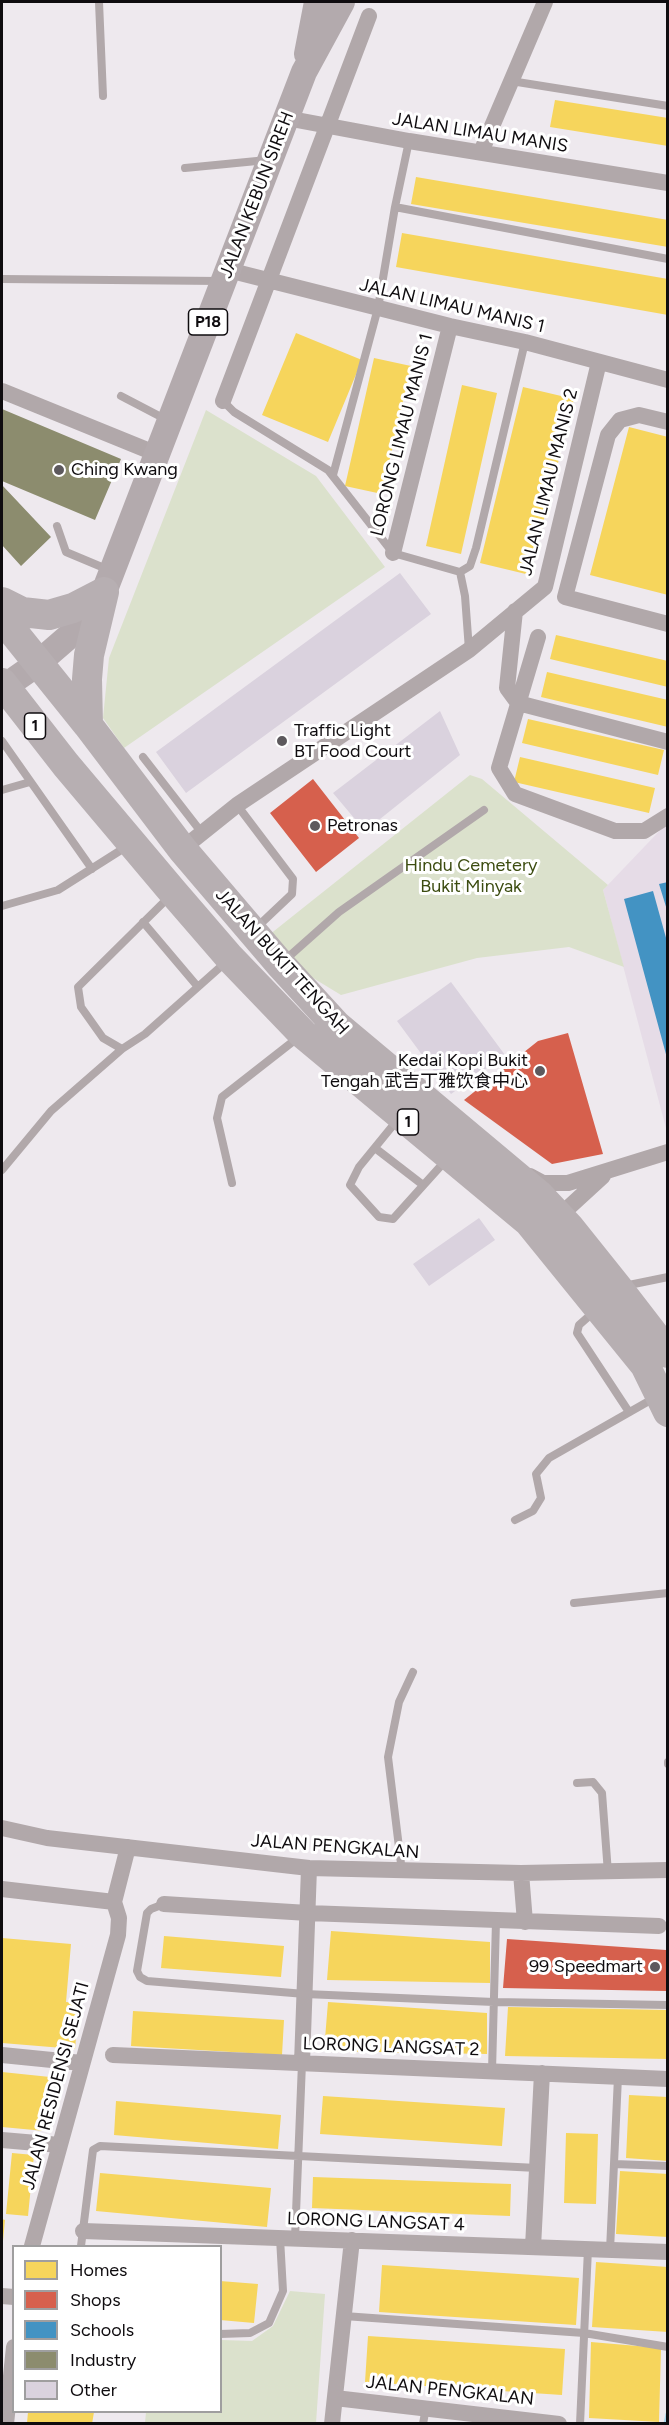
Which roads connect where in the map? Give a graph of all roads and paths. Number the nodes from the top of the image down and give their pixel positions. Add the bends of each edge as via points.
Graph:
1 (99, 2) edge
2 (544, 2) edge
3 (329, 4) edge
4 (369, 16) dead end
5 (511, 81) junction
6 (103, 96) dead end
7 (668, 106) edge
8 (286, 118) junction
9 (327, 127) junction
10 (409, 141) junction
11 (481, 152) junction
12 (271, 159) junction
13 (185, 168) dead end
14 (668, 183) edge
15 (395, 207) junction
16 (668, 259) edge
17 (226, 276) junction
18 (2, 279) edge
19 (268, 281) junction
20 (378, 308) junction
21 (450, 326) junction
22 (525, 342) junction
23 (599, 362) junction
24 (668, 380) edge
25 (2, 391) edge
26 (121, 396) dead end
27 (223, 401) joint
28 (170, 421) junction
29 (668, 422) edge
30 (157, 454) junction
31 (333, 476) junction
32 (57, 526) dead end
33 (393, 553) junction
34 (460, 572) junction
35 (108, 582) junction
36 (2, 602) edge
37 (515, 611) junction
38 (2, 618) edge
39 (668, 624) edge
40 (538, 637) dead end
41 (469, 650) junction
42 (37, 664) junction
43 (3, 685) edge
44 (518, 703) junction
45 (88, 724) junction
46 (2, 741) edge
47 (668, 741) edge
48 (143, 757) dead end
49 (30, 782) junction
50 (2, 790) edge
51 (237, 805) junction
52 (484, 810) dead end
53 (668, 816) edge
54 (192, 841) junction
55 (132, 843) junction
56 (92, 869) junction
57 (173, 892) junction
58 (2, 906) edge
59 (143, 922) junction
60 (252, 933) junction
61 (230, 958) junction
62 (280, 964) junction
63 (198, 987) junction
64 (303, 1034) junction
65 (122, 1049) junction
66 (400, 1116) junction
67 (375, 1148) junction
68 (484, 1151) junction
69 (668, 1152) edge
70 (449, 1156) junction
71 (2, 1170) edge
72 (608, 1172) junction
73 (232, 1183) dead end
74 (423, 1185) junction
75 (570, 1228) junction
76 (668, 1277) edge
77 (608, 1298) junction
78 (668, 1353) edge
79 (663, 1404) edge
80 (629, 1412) junction
81 (515, 1520) dead end
82 (668, 1593) edge
83 (574, 1602) dead end
84 (413, 1672) dead end
85 (577, 1783) dead end
86 (2, 1828) edge
87 (128, 1847) junction
88 (309, 1868) junction
89 (668, 1870) edge
90 (402, 1872) junction
91 (521, 1873) junction
92 (608, 1873) junction
93 (2, 1889) edge
94 (114, 1902) junction
95 (164, 1904) joint
96 (308, 1913) junction
97 (496, 1921) junction
98 (525, 1922) junction
99 (659, 1926) dead end
100 (305, 1994) junction
101 (494, 2002) junction
102 (668, 2005) edge
103 (2, 2055) edge
104 (113, 2055) dead end
105 (82, 2063) junction
106 (302, 2063) junction
107 (492, 2071) junction
108 (542, 2073) junction
109 (618, 2077) junction
110 (668, 2079) edge
111 (2, 2140) edge
112 (60, 2145) junction
113 (297, 2156) junction
114 (614, 2164) junction
115 (668, 2166) edge
116 (537, 2168) junction
117 (287, 2238) junction
118 (82, 2239) edge
119 (352, 2240) junction
120 (33, 2245) edge
121 (533, 2247) junction
122 (588, 2249) junction
123 (610, 2250) junction
124 (668, 2252) edge
125 (344, 2316) junction
126 (584, 2333) junction
127 (222, 2334) edge
128 (668, 2347) edge
129 (12, 2366) edge
130 (335, 2398) junction
131 (424, 2415) edge
132 (509, 2420) edge
133 (6, 2424) edge
134 (332, 2424) edge
135 (560, 2424) edge
136 (580, 2424) edge

1 - 6 lane
2 - 5 street
3 - 8 main road, JALAN KEBUN SIREH / P18
4 - 9 street
5 - 7 lane
5 - 11 street
8 - 9 street, JALAN LIMAU MANIS
8 - 12 main road, JALAN KEBUN SIREH / P18
9 - 10 street, JALAN LIMAU MANIS
9 - 19 street
10 - 11 street, JALAN LIMAU MANIS
10 - 15 lane
11 - 14 street, JALAN LIMAU MANIS
12 - 13 lane
12 - 17 main road, JALAN KEBUN SIREH / P18
15 - 16 lane
15 - 20 lane
17 - 18 lane
17 - 19 street, JALAN LIMAU MANIS 1
17 - 28 main road, JALAN KEBUN SIREH / P18
19 - 20 street, JALAN LIMAU MANIS 1
19 - 27 street
20 - 21 street, JALAN LIMAU MANIS 1
20 - 31 lane
21 - 22 street, JALAN LIMAU MANIS 1
21 - 33 street, LORONG LIMAU MANIS 1
22 - 23 street, JALAN LIMAU MANIS 1
22 - 34 lane via 476,548 470,566
23 - 24 street, JALAN LIMAU MANIS 1
23 - 37 street, JALAN LIMAU MANIS 2 via 545,587
25 - 30 street
26 - 28 lane
27 - 31 lane
28 - 30 main road, JALAN KEBUN SIREH / P18
29 - 39 street via 639,415 620,420 608,435 566,597
30 - 35 main road, JALAN KEBUN SIREH / P18
31 - 33 lane
32 - 35 lane via 66,552
33 - 34 lane
34 - 41 lane
35 - 36 highway via 73,608 49,615 22,612
35 - 42 main road, JALAN KEBUN SIREH / P18 via 74,632
35 - 45 highway via 89,655
37 - 41 street, JALAN LIMAU MANIS 2
37 - 44 street via 507,688
38 - 42 highway, JALAN BUKIT TENGAH / 1
40 - 44 street
41 - 51 street, JALAN LIMAU MANIS 2
42 - 43 main road, JALAN KEBUN SIREH / P18
42 - 45 highway, JALAN BUKIT TENGAH / 1
43 - 55 highway, JALAN BUKIT TENGAH / 1
44 - 47 street
44 - 53 street via 500,768 515,794 615,831 644,831
45 - 54 highway, JALAN BUKIT TENGAH / 1
46 - 49 lane
48 - 54 lane
49 - 50 lane
49 - 56 lane
51 - 54 street, JALAN LIMAU MANIS 2
51 - 60 lane via 293,885 292,894
52 - 62 lane via 339,912
54 - 60 highway, JALAN BUKIT TENGAH / 1
55 - 56 lane
55 - 57 highway, JALAN BUKIT TENGAH / 1
56 - 58 lane via 58,890
57 - 59 lane
57 - 61 highway, JALAN BUKIT TENGAH / 1
59 - 63 lane
59 - 65 lane via 78,987 81,1007 103,1038
60 - 62 highway, JALAN BUKIT TENGAH / 1
61 - 63 lane
61 - 64 highway, JALAN BUKIT TENGAH / 1
62 - 68 highway, JALAN BUKIT TENGAH / 1 via 336,1025
63 - 65 lane
64 - 66 highway, JALAN BUKIT TENGAH / 1
64 - 73 lane via 222,1096 217,1118
65 - 71 lane via 51,1111
66 - 67 lane
66 - 70 highway, JALAN BUKIT TENGAH / 1
67 - 74 lane
67 - 74 lane via 350,1185 379,1218 393,1219
68 - 72 street via 543,1183 568,1183
68 - 75 highway, JALAN BUKIT TENGAH / 1 via 539,1195
69 - 72 street
70 - 74 lane
70 - 77 highway, JALAN BUKIT TENGAH / 1 via 529,1222
72 - 75 street via 567,1209
75 - 77 highway, JALAN BUKIT TENGAH / 1
76 - 77 lane
77 - 78 highway, JALAN BUKIT TENGAH / 1
77 - 79 highway, JALAN BUKIT TENGAH / 1
77 - 80 lane via 579,1325 577,1333
79 - 80 lane
80 - 81 lane via 549,1458 536,1474 541,1498 533,1511
82 - 83 lane
84 - 90 lane via 399,1702 388,1757
85 - 92 lane via 593,1782 602,1793
86 - 87 street, JALAN PENGKALAN via 47,1838
87 - 88 street, JALAN PENGKALAN
87 - 94 street
88 - 90 street, JALAN PENGKALAN
88 - 96 street
89 - 92 street, JALAN PENGKALAN
90 - 91 street, JALAN PENGKALAN
91 - 92 street, JALAN PENGKALAN
91 - 98 street
93 - 94 street
94 - 105 street, JALAN RESIDENSI SEJATI via 119,1918 118,1935
95 - 96 street
95 - 100 lane via 147,1913 137,1971 140,1977 147,1981
96 - 97 street
96 - 100 street
97 - 98 street
97 - 101 lane
98 - 99 street
100 - 101 lane
100 - 106 street
101 - 102 lane
101 - 107 lane
103 - 105 street
104 - 106 street, LORONG LANGSAT 2
105 - 112 street, JALAN RESIDENSI SEJATI
106 - 107 street, LORONG LANGSAT 2
106 - 113 lane
107 - 108 street, LORONG LANGSAT 2
108 - 109 street, LORONG LANGSAT 2
108 - 116 street
109 - 110 street, LORONG LANGSAT 2
109 - 114 lane
111 - 112 street
112 - 120 street, JALAN RESIDENSI SEJATI
113 - 116 lane
113 - 117 lane
113 - 118 lane via 96,2147
114 - 115 lane
114 - 123 lane
116 - 121 street
117 - 118 street, LORONG LANGSAT 4
117 - 119 street, LORONG LANGSAT 4
117 - 127 lane via 284,2291 269,2323 250,2333
119 - 121 street, LORONG LANGSAT 4
119 - 125 street
121 - 122 street, LORONG LANGSAT 4
122 - 123 street, LORONG LANGSAT 4
122 - 126 lane
123 - 124 street, LORONG LANGSAT 4
125 - 126 lane
125 - 130 street
126 - 128 lane
126 - 136 lane
129 - 133 street
130 - 131 street, JALAN PENGKALAN
130 - 134 street
131 - 132 street, JALAN PENGKALAN
132 - 135 street, JALAN PENGKALAN

